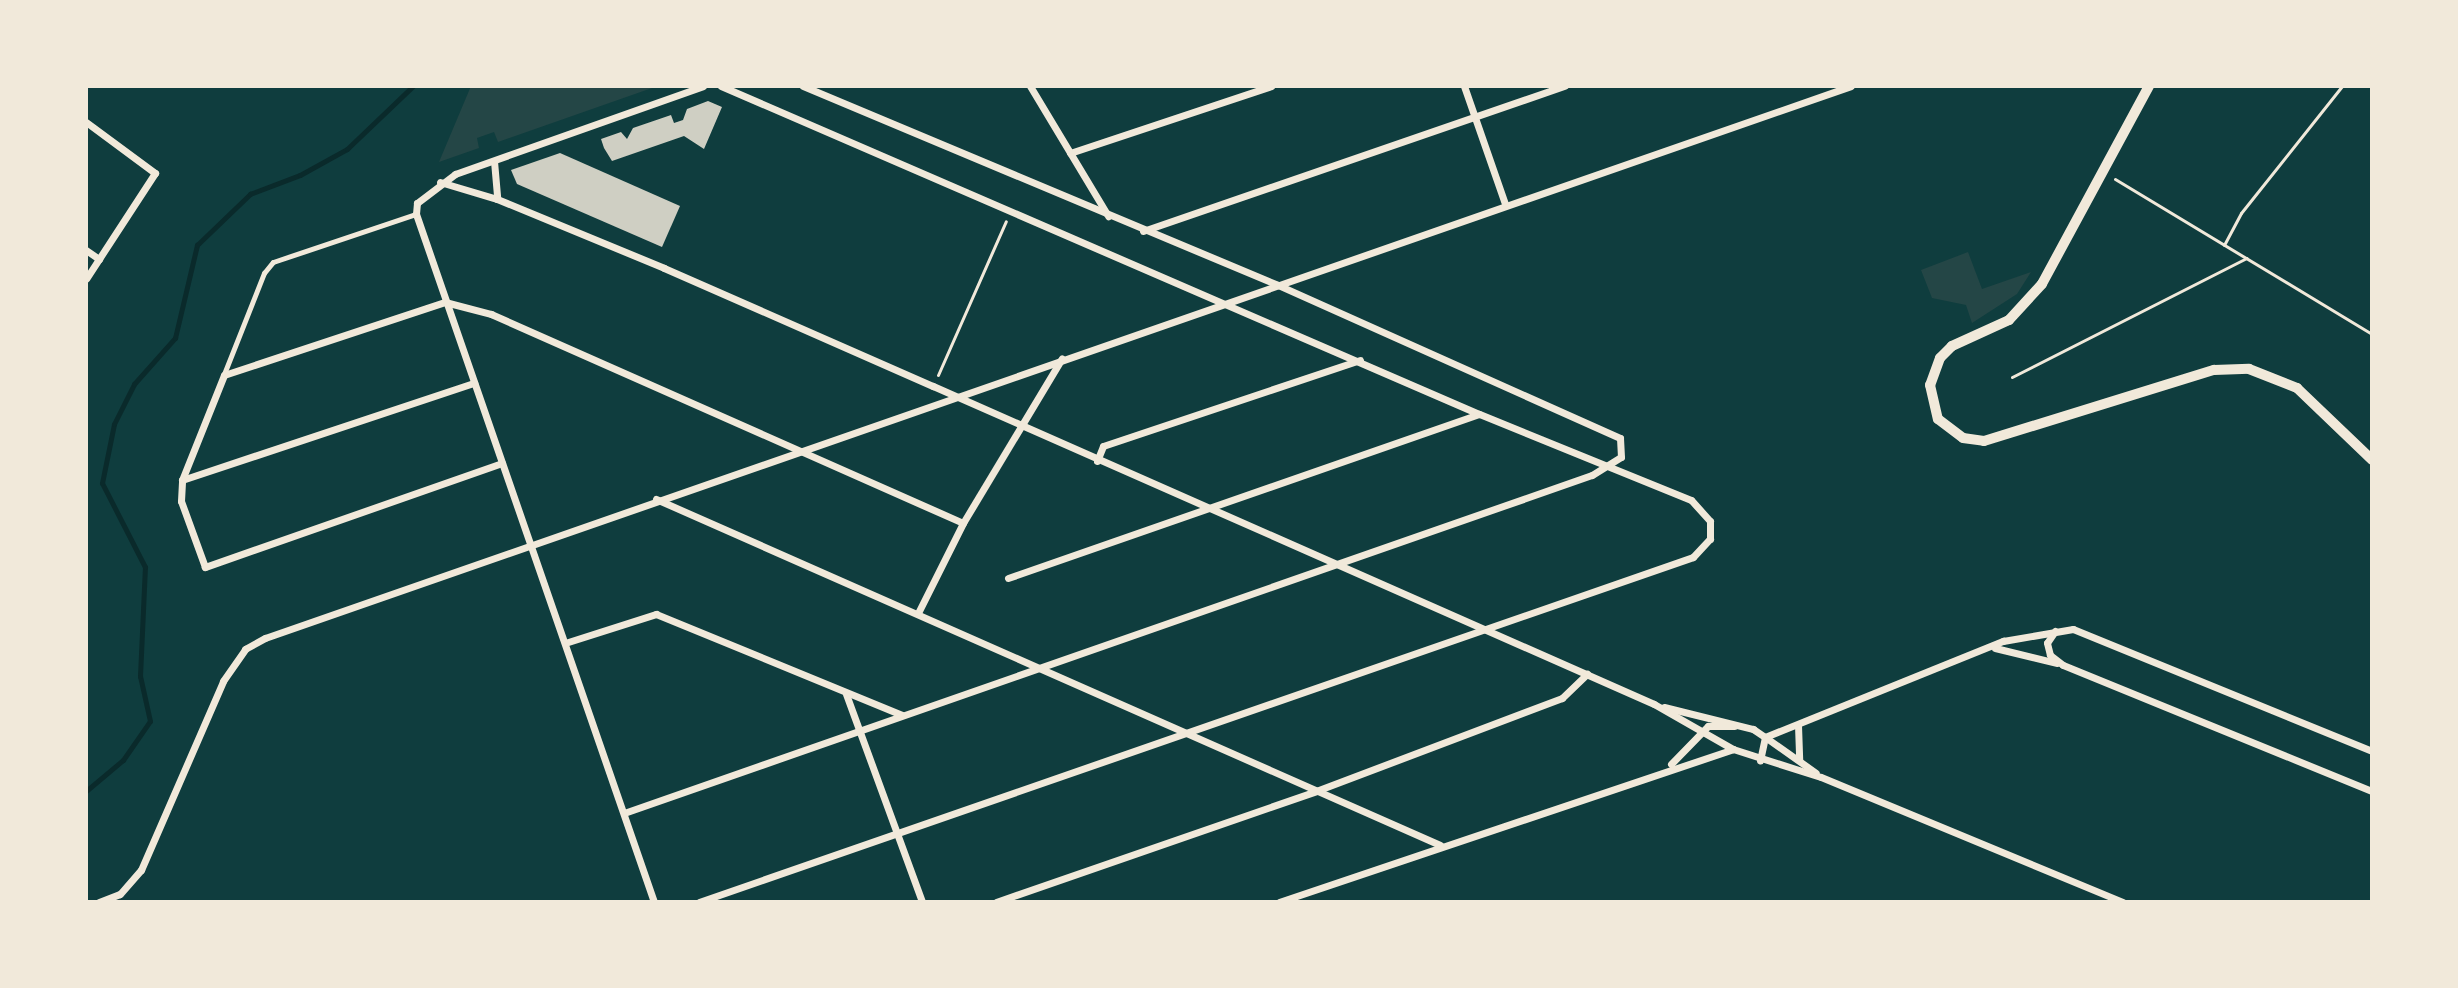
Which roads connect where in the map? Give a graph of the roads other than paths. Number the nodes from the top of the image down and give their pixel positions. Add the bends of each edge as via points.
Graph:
1 (703, 86) edge
2 (721, 86) edge
3 (803, 86) edge
4 (1030, 86) edge
5 (1271, 86) edge
6 (1464, 86) edge
7 (1565, 86) edge
8 (1851, 86) edge
9 (2149, 86) edge
10 (1476, 118) junction
11 (86, 122) edge
12 (1070, 153) junction
13 (494, 161) junction
14 (440, 182) junction
15 (497, 199) junction
16 (1505, 204) junction
17 (416, 214) junction
18 (1109, 218) junction
19 (1142, 231) junction
20 (86, 250) edge
21 (99, 259) junction
22 (86, 279) edge
23 (1278, 285) junction
24 (445, 302) junction
25 (1222, 302) junction
26 (1063, 357) junction
27 (1360, 360) junction
28 (224, 375) junction
29 (474, 383) junction
30 (954, 396) junction
31 (1479, 414) junction
32 (1019, 426) junction
33 (799, 450) junction
34 (2372, 460) edge
35 (1097, 461) junction
36 (502, 463) junction
37 (1608, 465) junction
38 (182, 480) junction
39 (656, 499) junction
40 (1204, 508) junction
41 (963, 523) junction
42 (531, 547) junction
43 (1338, 565) junction
44 (1008, 578) dead end
45 (918, 613) junction
46 (1481, 628) junction
47 (2055, 631) junction
48 (565, 643) junction
49 (1993, 648) junction
50 (2063, 665) junction
51 (1043, 669) junction
52 (1587, 674) junction
53 (846, 693) junction
54 (1654, 704) junction
55 (902, 716) junction
56 (1740, 725) junction
57 (1798, 725) junction
58 (1702, 730) junction
59 (860, 731) junction
60 (1182, 731) junction
61 (1765, 737) junction
62 (1733, 749) junction
63 (2372, 751) edge
64 (1760, 760) junction
65 (1800, 762) junction
66 (1670, 766) junction
67 (1821, 777) junction
68 (1316, 791) junction
69 (2372, 791) edge
70 (624, 813) junction
71 (897, 833) junction
72 (1440, 845) junction
73 (99, 902) edge
74 (654, 902) edge
75 (699, 902) edge
76 (922, 902) edge
77 (996, 902) edge
78 (1279, 902) edge
79 (2123, 902) edge

1 - 13 street
2 - 25 street
3 - 18 street
4 - 12 street
5 - 12 street
6 - 10 street
7 - 10 street
8 - 16 street
9 - 34 main road via 2027,303 2009,320 1952,346 1940,358 1930,396 1945,427 1975,441 1997,439 2214,370 2249,369 2297,388
10 - 16 street
10 - 19 street
11 - 21 street via 155,173
12 - 18 street
13 - 14 street
13 - 15 street
14 - 15 street
14 - 17 street via 417,203
15 - 30 street
16 - 23 street
17 - 24 street
17 - 28 street via 273,262
18 - 19 street
19 - 23 street
20 - 21 street
21 - 22 street
23 - 25 street
23 - 37 street via 1620,438 1621,457
24 - 28 street
24 - 29 street
24 - 33 street via 491,314
25 - 26 street
25 - 27 street
26 - 30 street
26 - 32 street
27 - 31 street
27 - 35 street via 1103,446
28 - 38 street
29 - 36 street
29 - 38 street
30 - 32 street
30 - 33 street
31 - 37 street
31 - 40 street
32 - 35 street
32 - 41 street
33 - 39 street
33 - 41 street
35 - 40 street
36 - 38 street via 205,567 181,501
36 - 42 street
37 - 43 street
37 - 46 street via 1691,500 1710,521 1710,539 1693,557
39 - 42 street
39 - 45 street
40 - 43 street
40 - 44 street
41 - 45 street
42 - 48 street
42 - 73 street via 245,649 223,681 141,870 120,894
43 - 46 street
43 - 51 street
45 - 51 street
46 - 52 street
46 - 60 street
47 - 49 street via 2003,641
47 - 50 street via 2047,643 2050,655
47 - 63 street via 2073,629 2103,639
48 - 53 street via 656,614
48 - 70 street
49 - 50 street
49 - 57 street
50 - 69 street
51 - 55 street
51 - 60 street
52 - 54 street
52 - 68 street via 1562,698
53 - 55 street
53 - 59 street
54 - 56 street
54 - 58 street
55 - 59 street
56 - 58 street
56 - 61 street
57 - 61 street
57 - 65 street
58 - 62 street
58 - 66 street
59 - 70 street
59 - 71 street
60 - 68 street
60 - 71 street
61 - 64 street
61 - 65 street
62 - 64 street
62 - 66 street
64 - 67 street
65 - 67 street
66 - 72 street
67 - 79 street
68 - 72 street
68 - 77 street
70 - 74 street
71 - 75 street
71 - 76 street
72 - 78 street

